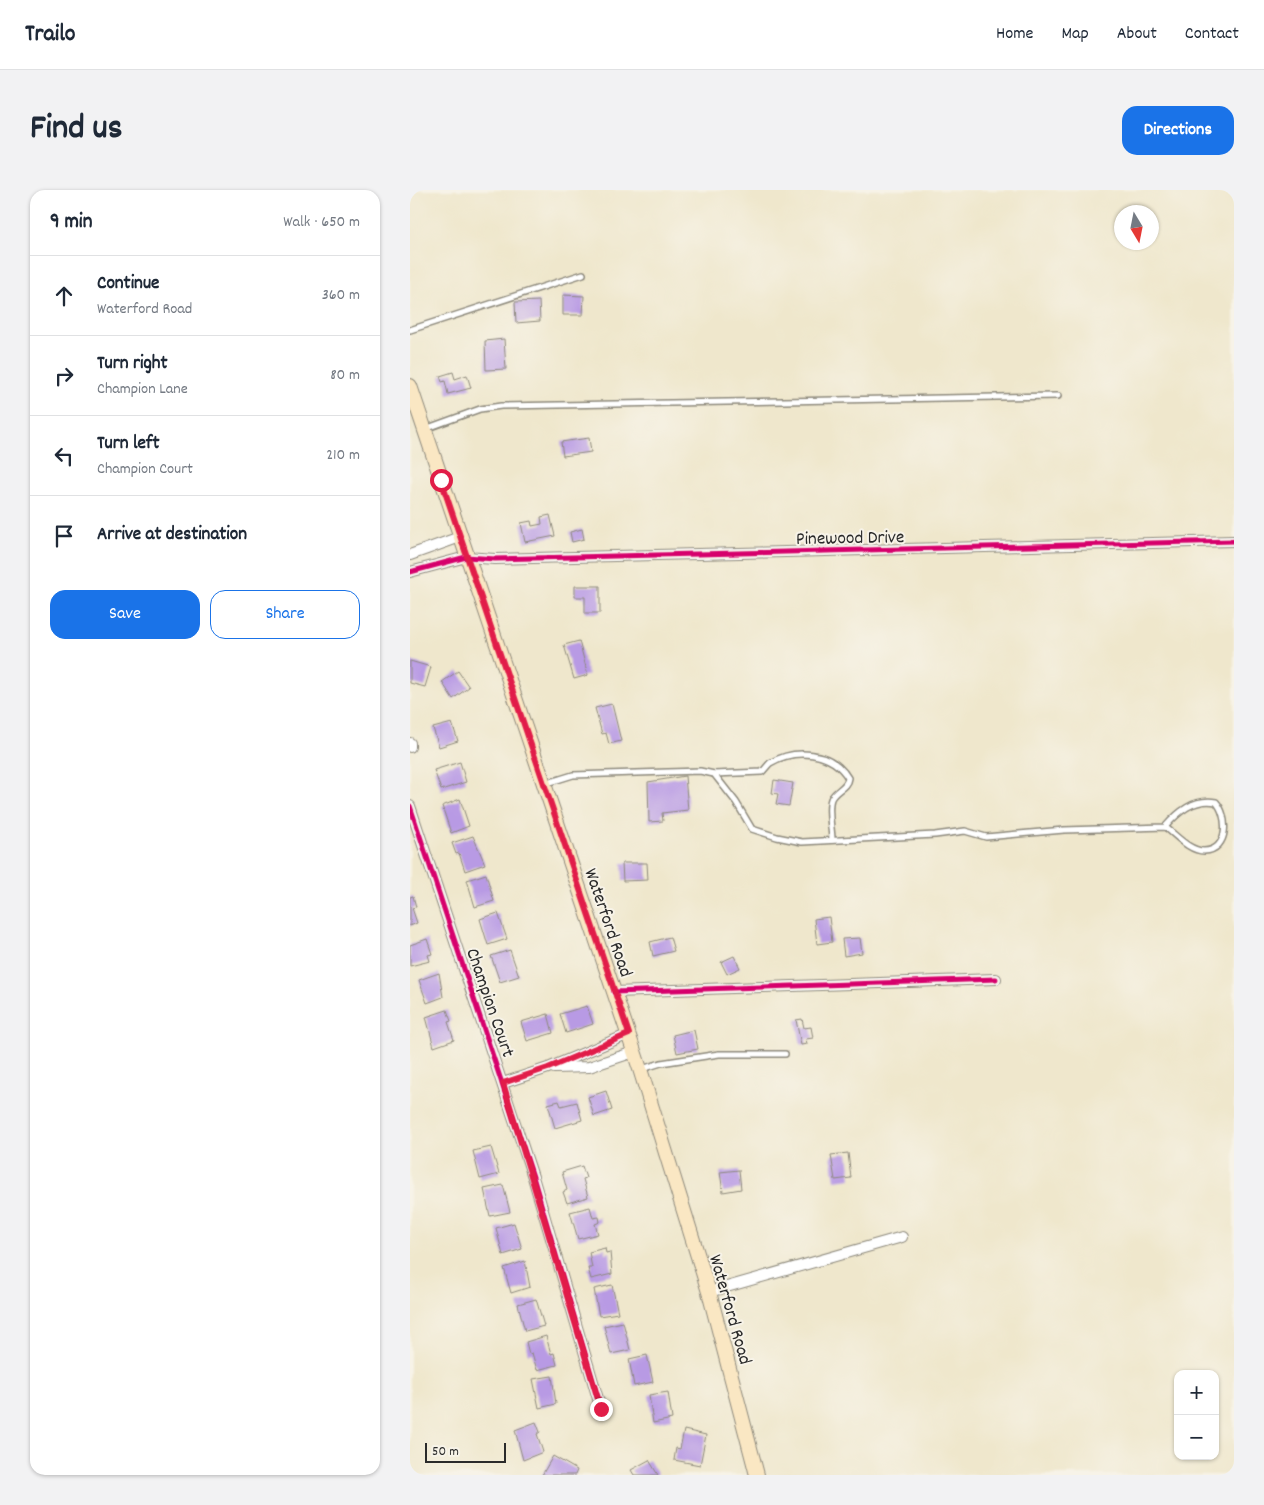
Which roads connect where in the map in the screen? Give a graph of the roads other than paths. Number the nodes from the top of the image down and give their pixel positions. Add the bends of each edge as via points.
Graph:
1 (583, 274) dead end
2 (410, 330) edge
3 (410, 386) edge
4 (1058, 396) dead end
5 (424, 429) junction
6 (460, 537) junction
7 (1234, 541) edge
8 (410, 555) edge
9 (466, 556) junction
10 (410, 572) edge
11 (410, 743) edge
12 (410, 747) edge
13 (714, 774) junction
14 (544, 784) junction
15 (410, 806) edge
16 (1165, 827) junction
17 (832, 840) junction
18 (996, 979) dead end
19 (614, 992) junction
20 (629, 1034) junction
21 (634, 1052) junction
22 (785, 1054) dead end
23 (548, 1068) junction
24 (640, 1069) junction
25 (503, 1083) junction
26 (902, 1237) dead end
27 (709, 1292) junction
28 (601, 1409) dead end
29 (757, 1475) edge

1 - 2 lane
3 - 5 main road, Waterford Road
4 - 5 lane via 501,406 480,409
5 - 6 main road, Waterford Road
6 - 8 street
6 - 9 main road, Waterford Road
7 - 9 street, Pinewood Drive via 495,559
9 - 10 street
9 - 14 main road, Waterford Road
11 - 12 street
13 - 14 lane via 700,771 572,775
13 - 17 lane via 752,829 802,842
13 - 17 lane via 762,772 768,764 797,754 827,758 838,765 848,778 831,800
14 - 19 main road, Waterford Road
15 - 25 street, Champion Court
16 - 16 lane via 1187,845 1204,851 1222,840 1225,830 1222,809 1216,802 1196,802
16 - 17 lane via 1064,830 986,837 952,831 935,835
18 - 19 street
19 - 20 main road, Waterford Road
20 - 21 main road, Waterford Road
20 - 23 street
21 - 23 street via 589,1066
21 - 24 main road, Waterford Road
22 - 24 lane via 720,1054
23 - 25 street
24 - 27 main road, Waterford Road
25 - 28 street, Champion Court
26 - 27 street
27 - 29 main road, Waterford Road

